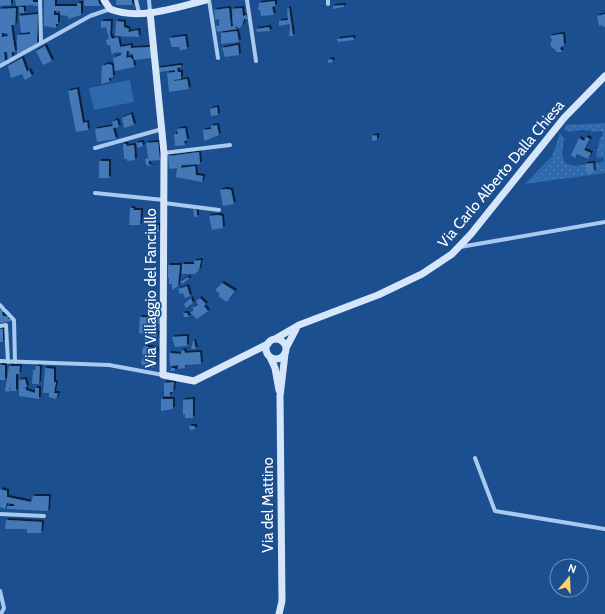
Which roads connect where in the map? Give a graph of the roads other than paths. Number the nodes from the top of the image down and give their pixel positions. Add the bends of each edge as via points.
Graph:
1 (40, 0) edge
2 (136, 0) edge
3 (149, 0) edge
4 (206, 0) edge
5 (209, 0) edge
6 (247, 0) edge
7 (105, 1) edge
8 (110, 9) junction
9 (150, 12) junction
10 (139, 13) junction
11 (41, 44) junction
12 (218, 58) dead end
13 (256, 61) dead end
14 (0, 66) edge
15 (605, 76) edge
16 (162, 129) junction
17 (230, 145) dead end
18 (95, 148) dead end
19 (164, 153) junction
20 (95, 193) dead end
21 (164, 201) junction
22 (219, 210) dead end
23 (605, 222) edge
24 (460, 247) junction
25 (0, 305) edge
26 (299, 325) junction
27 (0, 326) edge
28 (275, 339) junction
29 (268, 344) junction
30 (285, 351) junction
31 (249, 354) junction
32 (269, 356) junction
33 (0, 361) edge
34 (8, 362) junction
35 (15, 362) junction
36 (163, 375) junction
37 (280, 396) junction
38 (475, 458) dead end
39 (0, 514) edge
40 (44, 516) dead end
41 (605, 529) edge
42 (0, 591) edge
43 (1, 614) edge
44 (280, 614) edge

1 - 11 street
2 - 10 street
3 - 9 street
4 - 9 main road
5 - 12 street
6 - 13 street
7 - 8 main road
8 - 10 main road via 130,14
8 - 11 street via 90,16
9 - 10 main road
9 - 16 main road, Via Villaggio del Fanciullo
11 - 14 street
15 - 24 main road, Via Carlo Alberto Dalla Chiesa via 564,118
16 - 18 street
16 - 19 main road, Via Villaggio del Fanciullo
17 - 19 street
19 - 21 main road, Via Villaggio del Fanciullo
20 - 21 street, Via Villaggio del Fanciullo
21 - 22 street
21 - 36 main road, Via Villaggio del Fanciullo
23 - 24 street
24 - 26 main road, Via Carlo Alberto Dalla Chiesa via 422,274 378,295
25 - 35 street via 14,320
26 - 28 main road, Via Carlo Alberto Dalla Chiesa
26 - 30 main road via 291,335
27 - 34 street via 6,325
28 - 29 main road
28 - 30 main road via 281,341
29 - 31 main road
29 - 32 main road via 266,350
30 - 32 main road via 280,358
30 - 37 main road, Via del Mattino
31 - 32 main road
31 - 36 main road via 194,381
32 - 37 main road, Via del Mattino via 275,368
33 - 34 street
34 - 35 street
35 - 36 street via 109,365
37 - 44 main road, Via del Mattino
38 - 41 street via 495,511
39 - 40 street
42 - 43 street via 4,608

